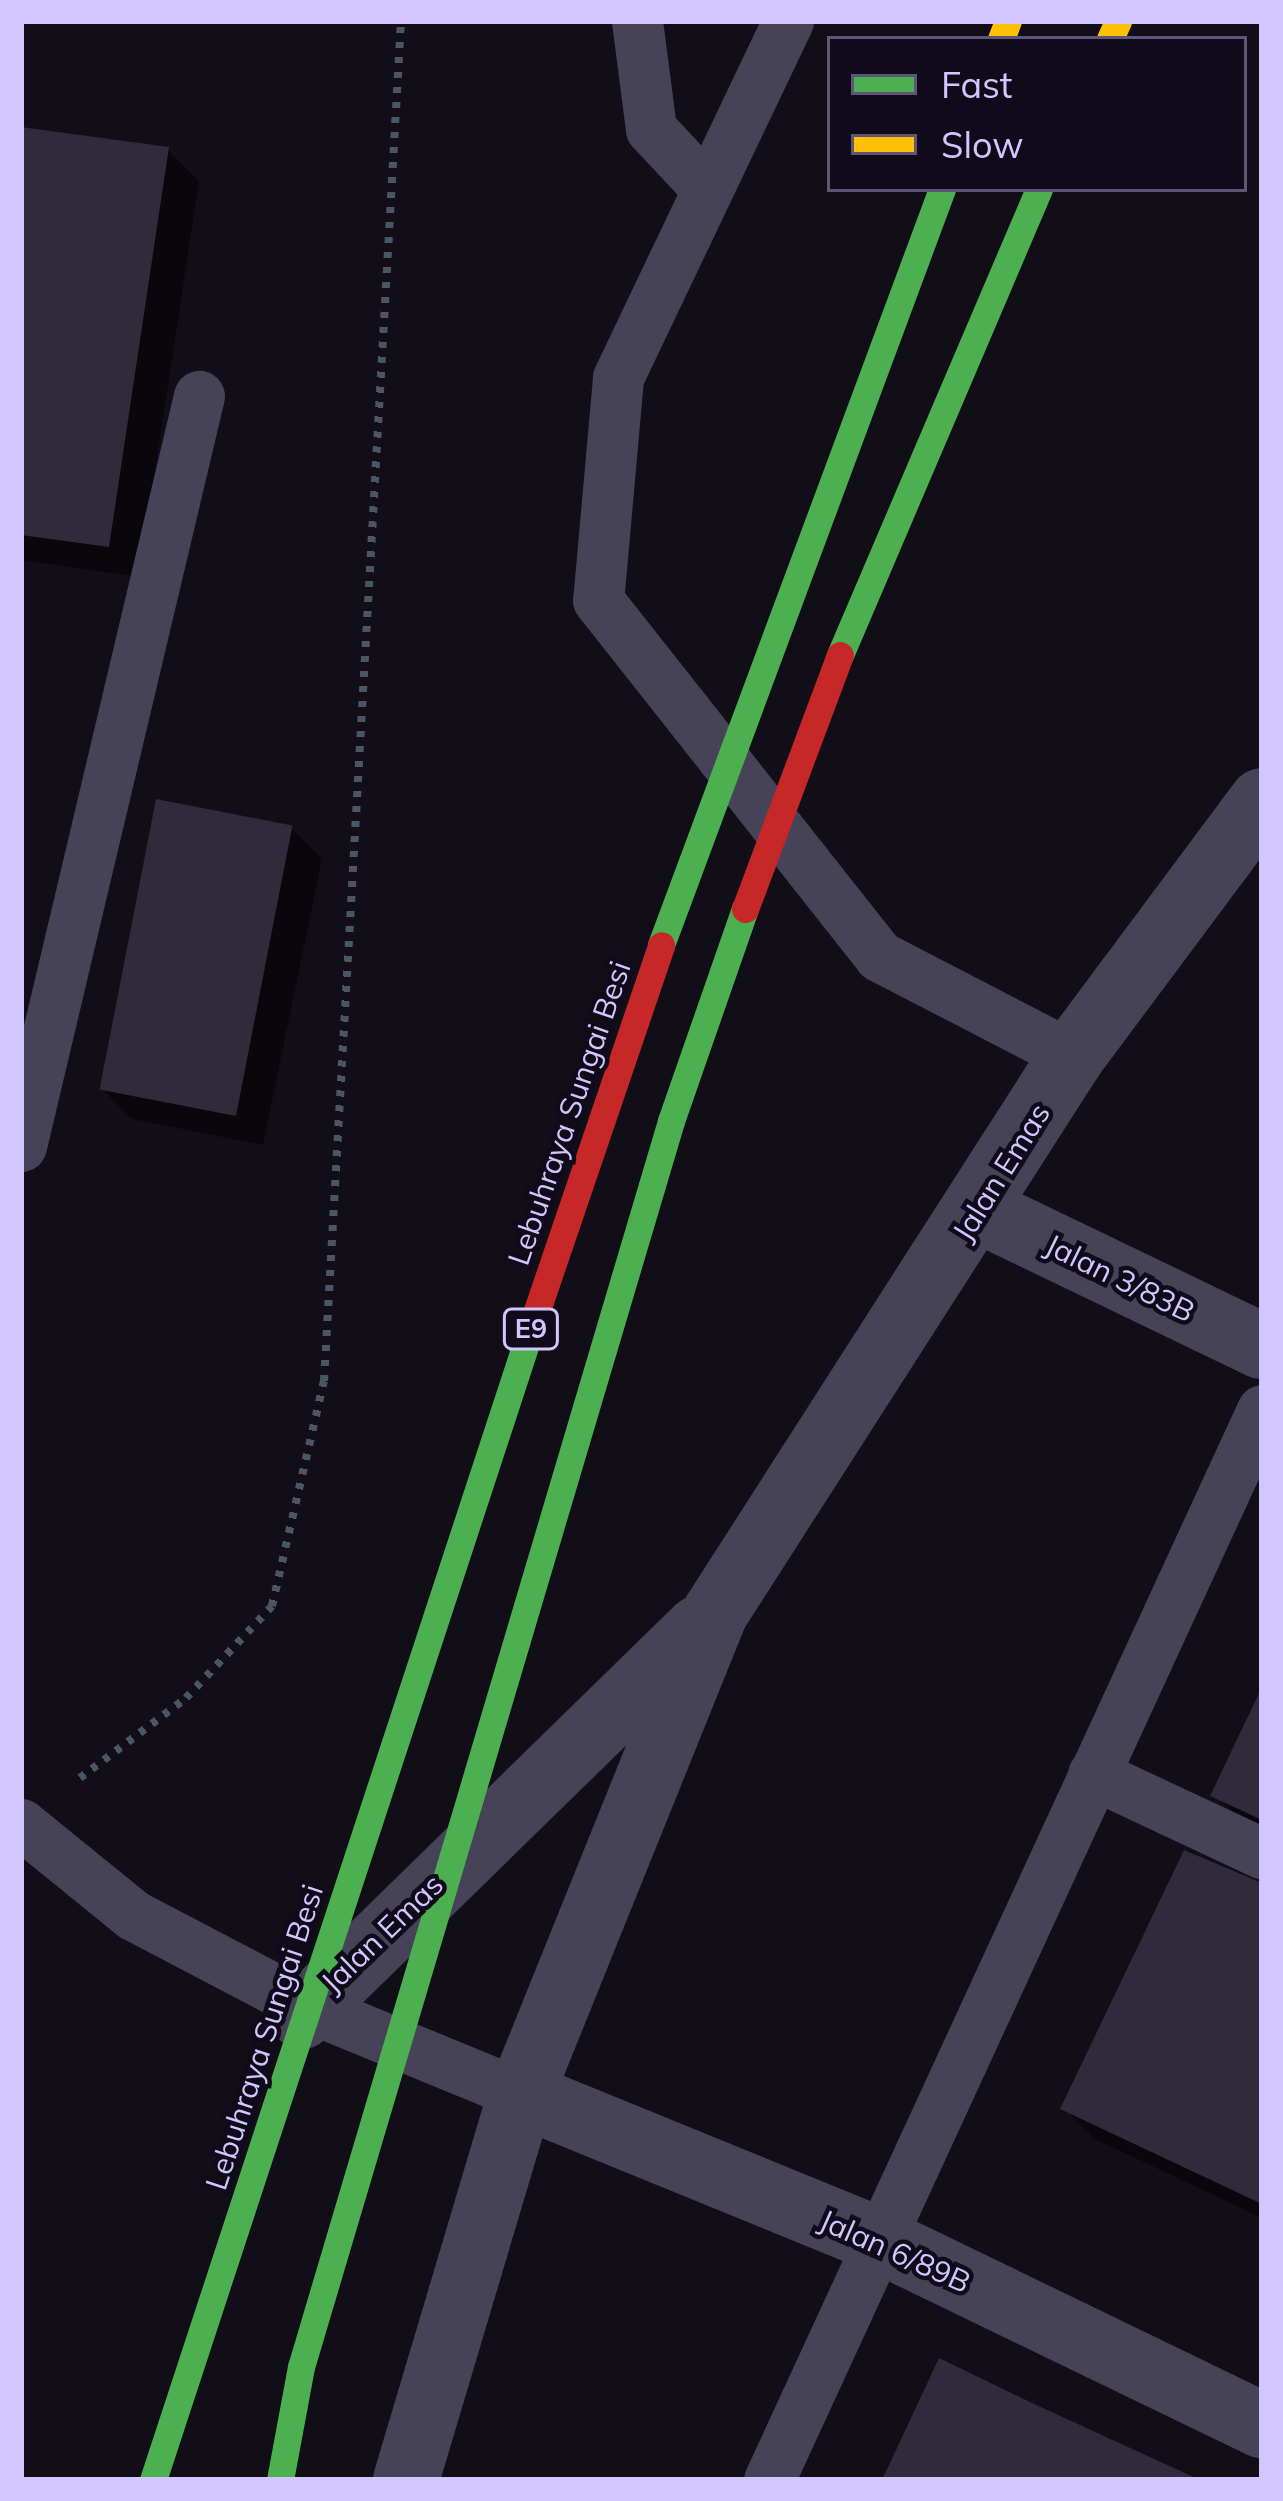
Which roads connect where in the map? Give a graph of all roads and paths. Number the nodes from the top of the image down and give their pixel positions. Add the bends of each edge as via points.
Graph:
1 (401, 21) edge
2 (637, 21) edge
3 (788, 21) edge
4 (707, 189) junction
5 (941, 192) edge
6 (1038, 192) edge
7 (199, 396) dead end
8 (1262, 801) edge
9 (1072, 1056) junction
10 (21, 1146) edge
11 (979, 1210) junction
12 (1262, 1346) edge
13 (1262, 1410) edge
14 (715, 1612) junction
15 (132, 1739) dead end
16 (1093, 1774) junction
17 (21, 1823) edge
18 (1262, 1853) edge
19 (306, 2006) junction
20 (521, 2095) junction
21 (883, 2242) junction
22 (1262, 2425) edge
23 (149, 2480) edge
24 (280, 2480) edge
25 (406, 2480) edge
26 (769, 2480) edge

1 - 15 path via 324,1381 272,1606
2 - 4 lane via 651,129
3 - 4 lane
4 - 9 lane via 618,377 598,600 879,956
5 - 23 highway, Lebuhraya Sungai Besi / E9, bridge via 787,582 586,1161
6 - 24 highway, E9, bridge via 805,736 671,1121 307,2344
7 - 10 lane
8 - 9 street, Jalan Emas
9 - 11 street, Jalan Emas
11 - 12 street, Jalan 3/83B
11 - 14 street, Jalan Emas
13 - 16 lane
14 - 19 street, Jalan Emas
14 - 20 street, Jalan Emas
16 - 18 lane
16 - 21 lane
17 - 19 lane via 133,1915
19 - 20 lane
19 - 23 street, Jalan Emas
20 - 21 street, Jalan 6/89B
20 - 25 street, Jalan Emas
21 - 22 street, Jalan 6/89B
21 - 26 lane

